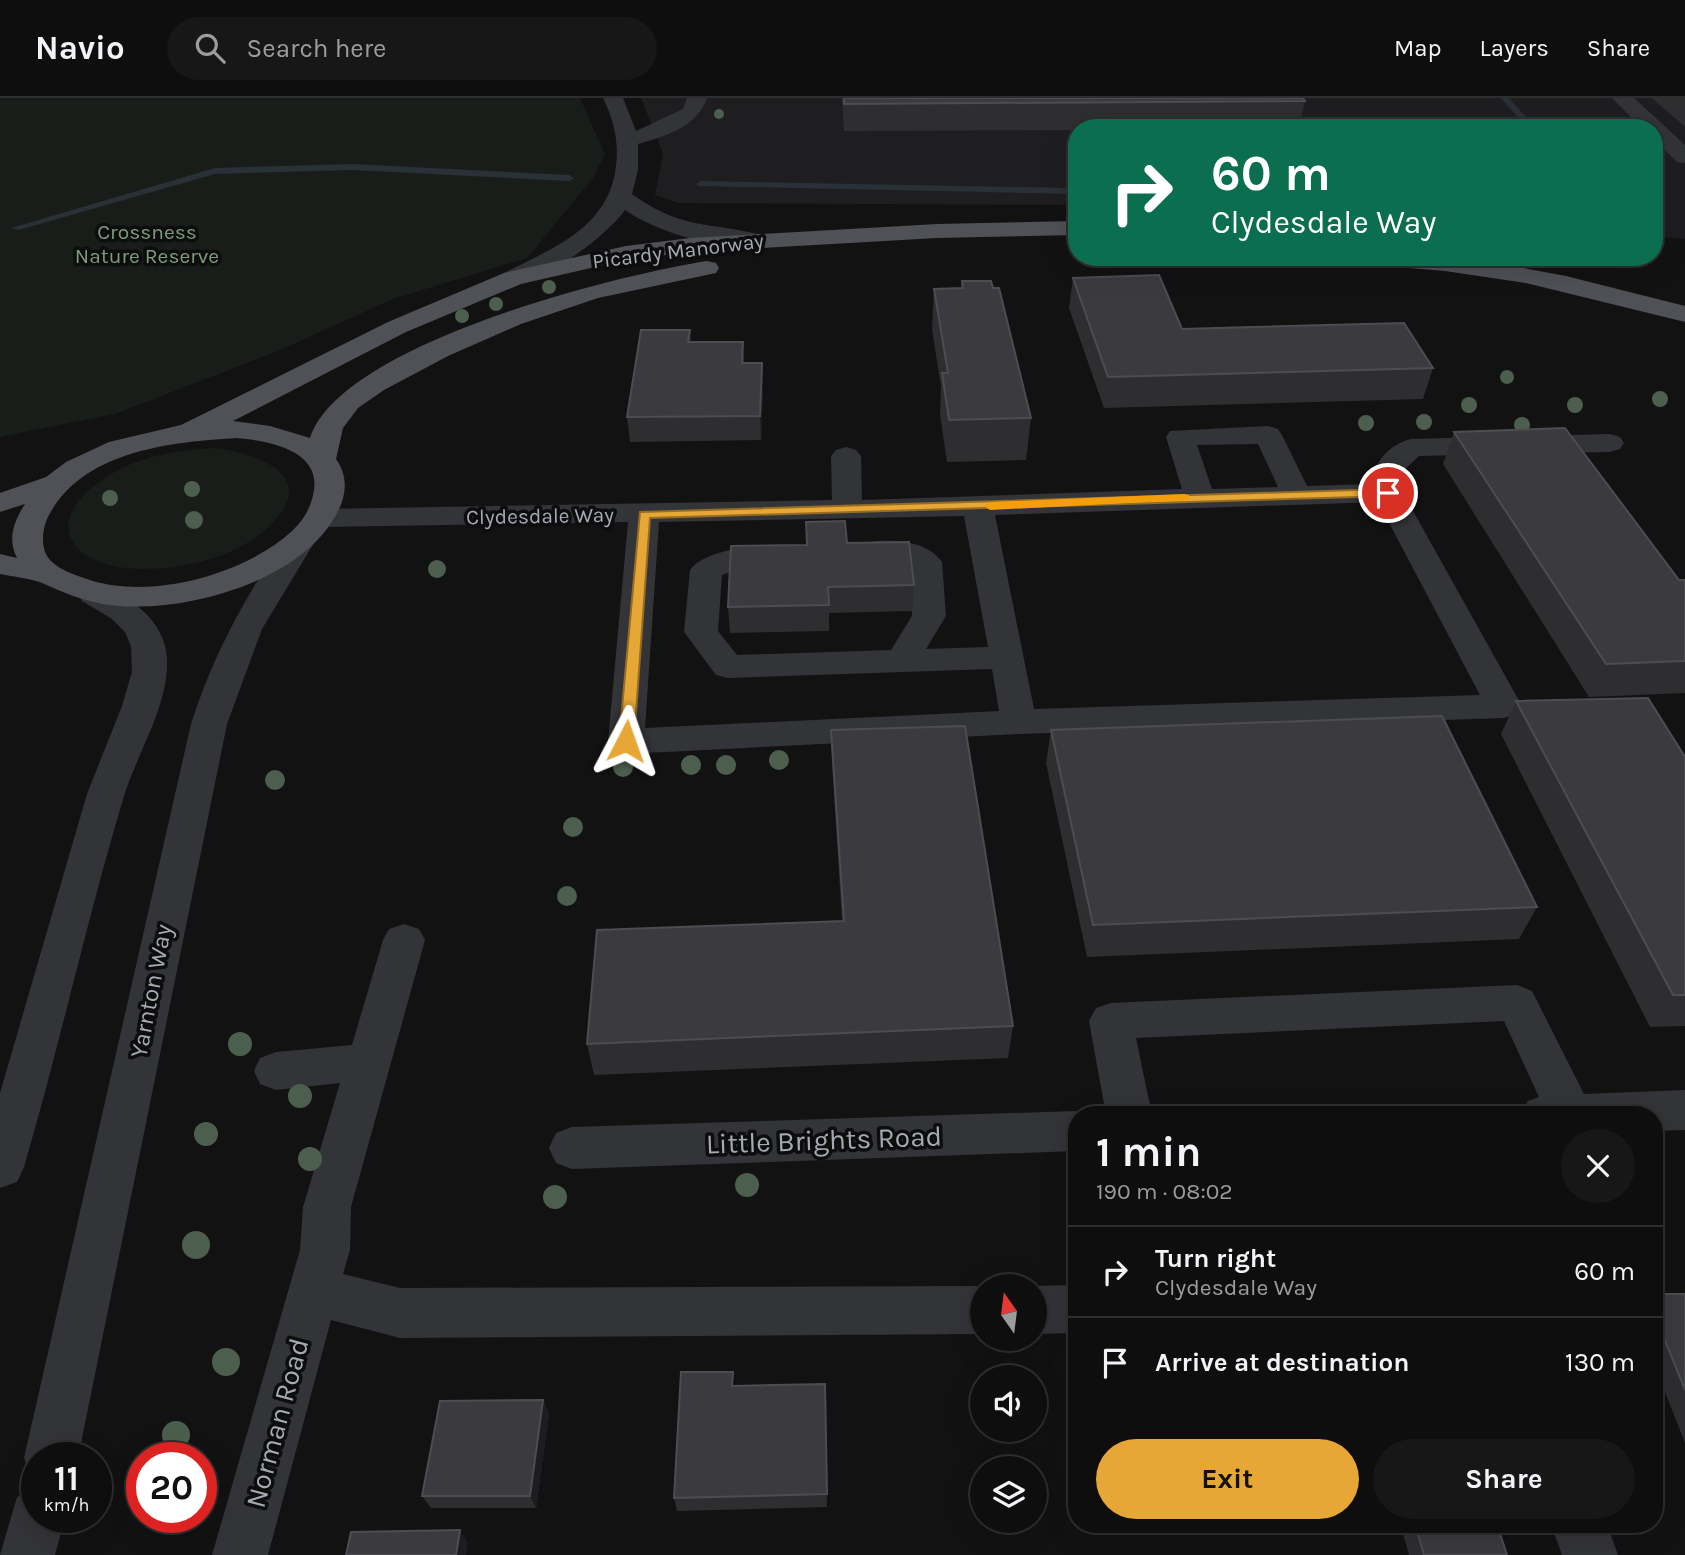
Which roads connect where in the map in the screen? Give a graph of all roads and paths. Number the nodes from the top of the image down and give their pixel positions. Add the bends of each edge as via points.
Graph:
1 (697, 98) edge
2 (1622, 98) edge
3 (624, 105) edge
4 (1644, 119) edge
5 (1663, 136) edge
6 (630, 140) junction
7 (1685, 157) edge
8 (624, 189) junction
9 (1068, 228) edge
10 (754, 240) junction
11 (1068, 248) edge
12 (1465, 266) edge
13 (1578, 266) edge
14 (513, 278) junction
15 (1685, 290) edge
16 (1685, 314) edge
17 (191, 431) junction
18 (1611, 443) dead end
19 (846, 456) dead end
20 (322, 458) junction
21 (57, 483) junction
22 (1388, 493) junction
23 (1296, 494) junction
24 (1200, 497) junction
25 (0, 503) edge
26 (978, 507) junction
27 (847, 510) junction
28 (644, 514) junction
29 (321, 518) junction
30 (298, 543) junction
31 (846, 553) edge
32 (807, 554) edge
33 (0, 564) edge
34 (46, 574) junction
35 (94, 594) junction
36 (1007, 657) junction
37 (901, 661) junction
38 (1019, 722) junction
39 (404, 940) dead end
40 (368, 1062) junction
41 (276, 1071) dead end
42 (1127, 1106) edge
43 (1554, 1106) edge
44 (1685, 1110) edge
45 (1663, 1111) edge
46 (1068, 1131) edge
47 (572, 1148) dead end
48 (0, 1167) edge
49 (319, 1271) junction
50 (970, 1310) edge
51 (1047, 1310) edge
52 (1068, 1310) edge
53 (54, 1442) edge
54 (33, 1533) edge
55 (1583, 1533) edge
56 (27, 1555) edge
57 (240, 1555) edge
58 (1590, 1555) edge

1 - 6 street via 692,112 657,132
2 - 4 street
3 - 6 street
5 - 7 street
6 - 8 street
8 - 10 street via 644,215 682,232
8 - 14 street via 611,218 582,241
9 - 10 main road, Picardy Manorway
10 - 14 main road, Picardy Manorway via 626,253
11 - 20 main road, Picardy Manorway via 858,254 708,268 619,286 482,330 365,389 334,417 322,442
12 - 16 main road via 1568,282
13 - 15 main road
14 - 17 main road, Picardy Manorway via 397,327
17 - 20 main road via 268,432 302,444
17 - 21 main road via 121,448
18 - 22 street via 1411,448 1387,470
19 - 27 street
20 - 29 main road via 331,493
21 - 25 main road
21 - 34 main road via 33,514 27,536 31,556
22 - 23 street, Clydesdale Way
22 - 38 street via 1504,706
23 - 24 street, Clydesdale Way
23 - 24 street via 1268,435 1180,436
24 - 26 street, Clydesdale Way
26 - 27 street, Clydesdale Way
26 - 36 street
27 - 28 street, Clydesdale Way
28 - 29 street, Clydesdale Way
28 - 38 street via 626,741
29 - 30 main road
30 - 35 main road via 256,569 203,588 147,596
30 - 53 street, Yarnton Way via 249,617 224,673 209,724
31 - 37 street via 904,551 926,562 929,616
32 - 37 street via 742,556 706,570 701,632 728,667
33 - 34 main road
34 - 35 main road
35 - 48 street via 134,618 147,637 150,661 87,855
36 - 37 street
36 - 38 street
39 - 40 street, Norman Road
40 - 41 street
40 - 49 street, Norman Road via 327,1207
42 - 43 street via 1111,1021 1517,1003
44 - 45 street
46 - 47 street, Little Brights Road
49 - 50 street via 400,1312
49 - 57 street, Norman Road
51 - 52 street
54 - 56 street
55 - 58 street

